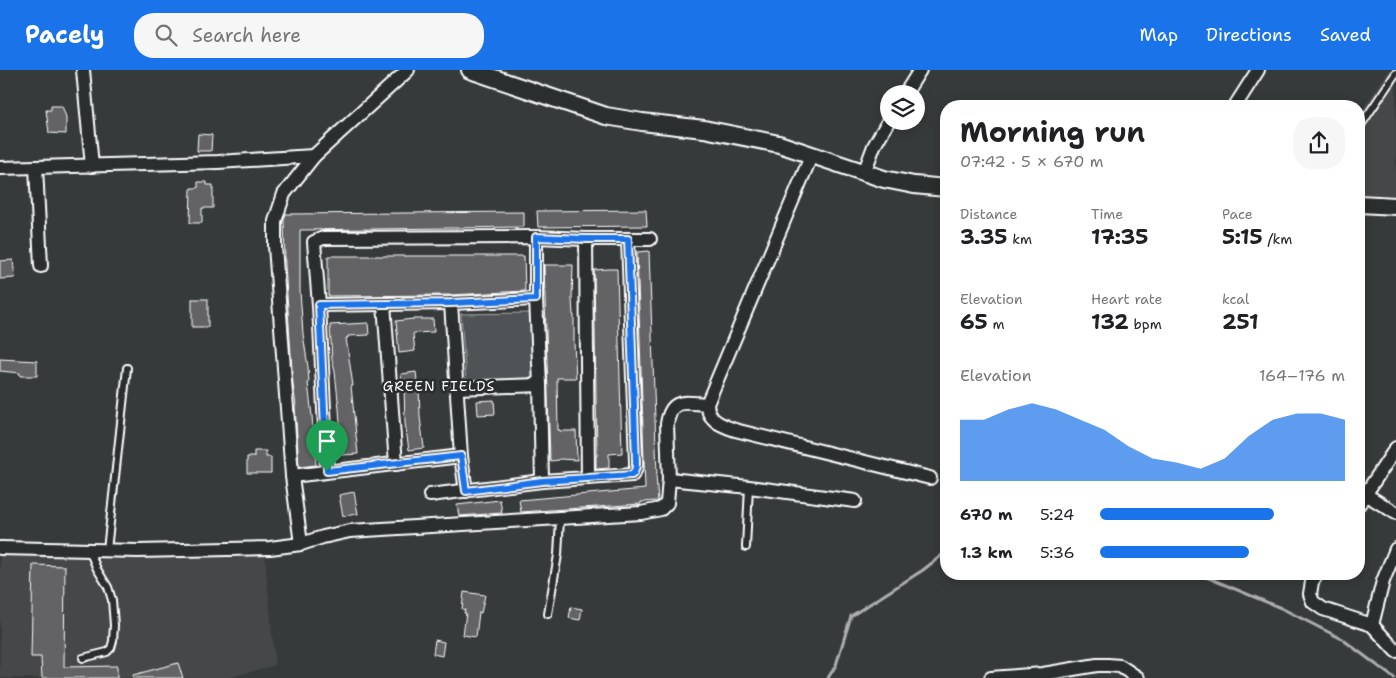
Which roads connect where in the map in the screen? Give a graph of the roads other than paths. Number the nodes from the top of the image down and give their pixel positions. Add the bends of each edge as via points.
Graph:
1 (83, 70) edge
2 (408, 70) edge
3 (470, 70) edge
4 (920, 70) edge
5 (1258, 70) edge
6 (1396, 73) edge
7 (911, 85) edge
8 (1239, 100) edge
9 (1365, 119) edge
10 (883, 130) edge
11 (812, 154) junction
12 (314, 156) junction
13 (92, 166) junction
14 (36, 167) junction
15 (0, 168) edge
16 (864, 173) junction
17 (940, 188) edge
18 (1365, 204) edge
19 (1396, 206) edge
20 (536, 237) junction
21 (586, 239) junction
22 (628, 239) junction
23 (650, 239) dead end
24 (41, 266) dead end
25 (536, 299) junction
26 (451, 303) junction
27 (384, 304) junction
28 (319, 305) junction
29 (127, 368) dead end
30 (540, 386) junction
31 (457, 388) junction
32 (707, 404) junction
33 (1395, 452) edge
34 (461, 456) junction
35 (396, 464) junction
36 (327, 471) junction
37 (292, 476) junction
38 (588, 478) junction
39 (930, 478) dead end
40 (669, 479) junction
41 (542, 481) junction
42 (749, 487) junction
43 (466, 491) junction
44 (430, 495) dead end
45 (1365, 495) edge
46 (1365, 500) edge
47 (855, 501) dead end
48 (1396, 513) edge
49 (560, 518) junction
50 (301, 544) junction
51 (0, 548) edge
52 (746, 548) dead end
53 (1396, 549) edge
54 (89, 550) junction
55 (107, 550) junction
56 (1393, 565) edge
57 (1314, 580) edge
58 (548, 614) dead end
59 (1372, 626) junction
60 (1396, 651) edge
61 (84, 658) dead end
62 (1120, 666) junction
63 (1042, 676) edge
64 (991, 678) edge
65 (1112, 678) edge
66 (1138, 678) edge

1 - 13 street
2 - 12 street
3 - 11 street via 606,116 704,129
4 - 7 street
5 - 8 street
6 - 9 lane
10 - 16 street
11 - 16 street
11 - 32 street
12 - 13 street
12 - 37 street via 284,194 275,220
13 - 14 street
14 - 15 street
14 - 24 street
16 - 17 street via 914,186
18 - 19 street
20 - 21 street
20 - 25 street
20 - 28 street via 323,238 314,242
21 - 22 street
21 - 38 street
22 - 23 street
22 - 38 street via 636,469 632,475
25 - 26 street
25 - 30 street
26 - 27 street
26 - 31 street
27 - 28 street
27 - 35 street
28 - 36 street
29 - 55 lane
30 - 31 street
30 - 41 street
31 - 34 street
32 - 39 street via 711,418 735,430
32 - 40 street via 680,402 671,410 667,424
33 - 45 street
34 - 35 street
34 - 43 street
35 - 36 street
36 - 37 street
37 - 50 street
38 - 41 street
40 - 42 street
40 - 49 street via 667,503 661,509
41 - 43 street
42 - 47 street
42 - 52 lane
43 - 44 street
46 - 48 street
49 - 50 street via 350,532
49 - 58 lane via 558,555
50 - 55 street via 238,550
51 - 54 street
53 - 56 street
54 - 55 street
54 - 61 lane via 108,587 114,625 111,648
56 - 59 street via 1383,581
57 - 59 street via 1310,594 1312,602
59 - 60 street
62 - 63 street via 1097,665
62 - 65 street
62 - 66 street
63 - 64 street

